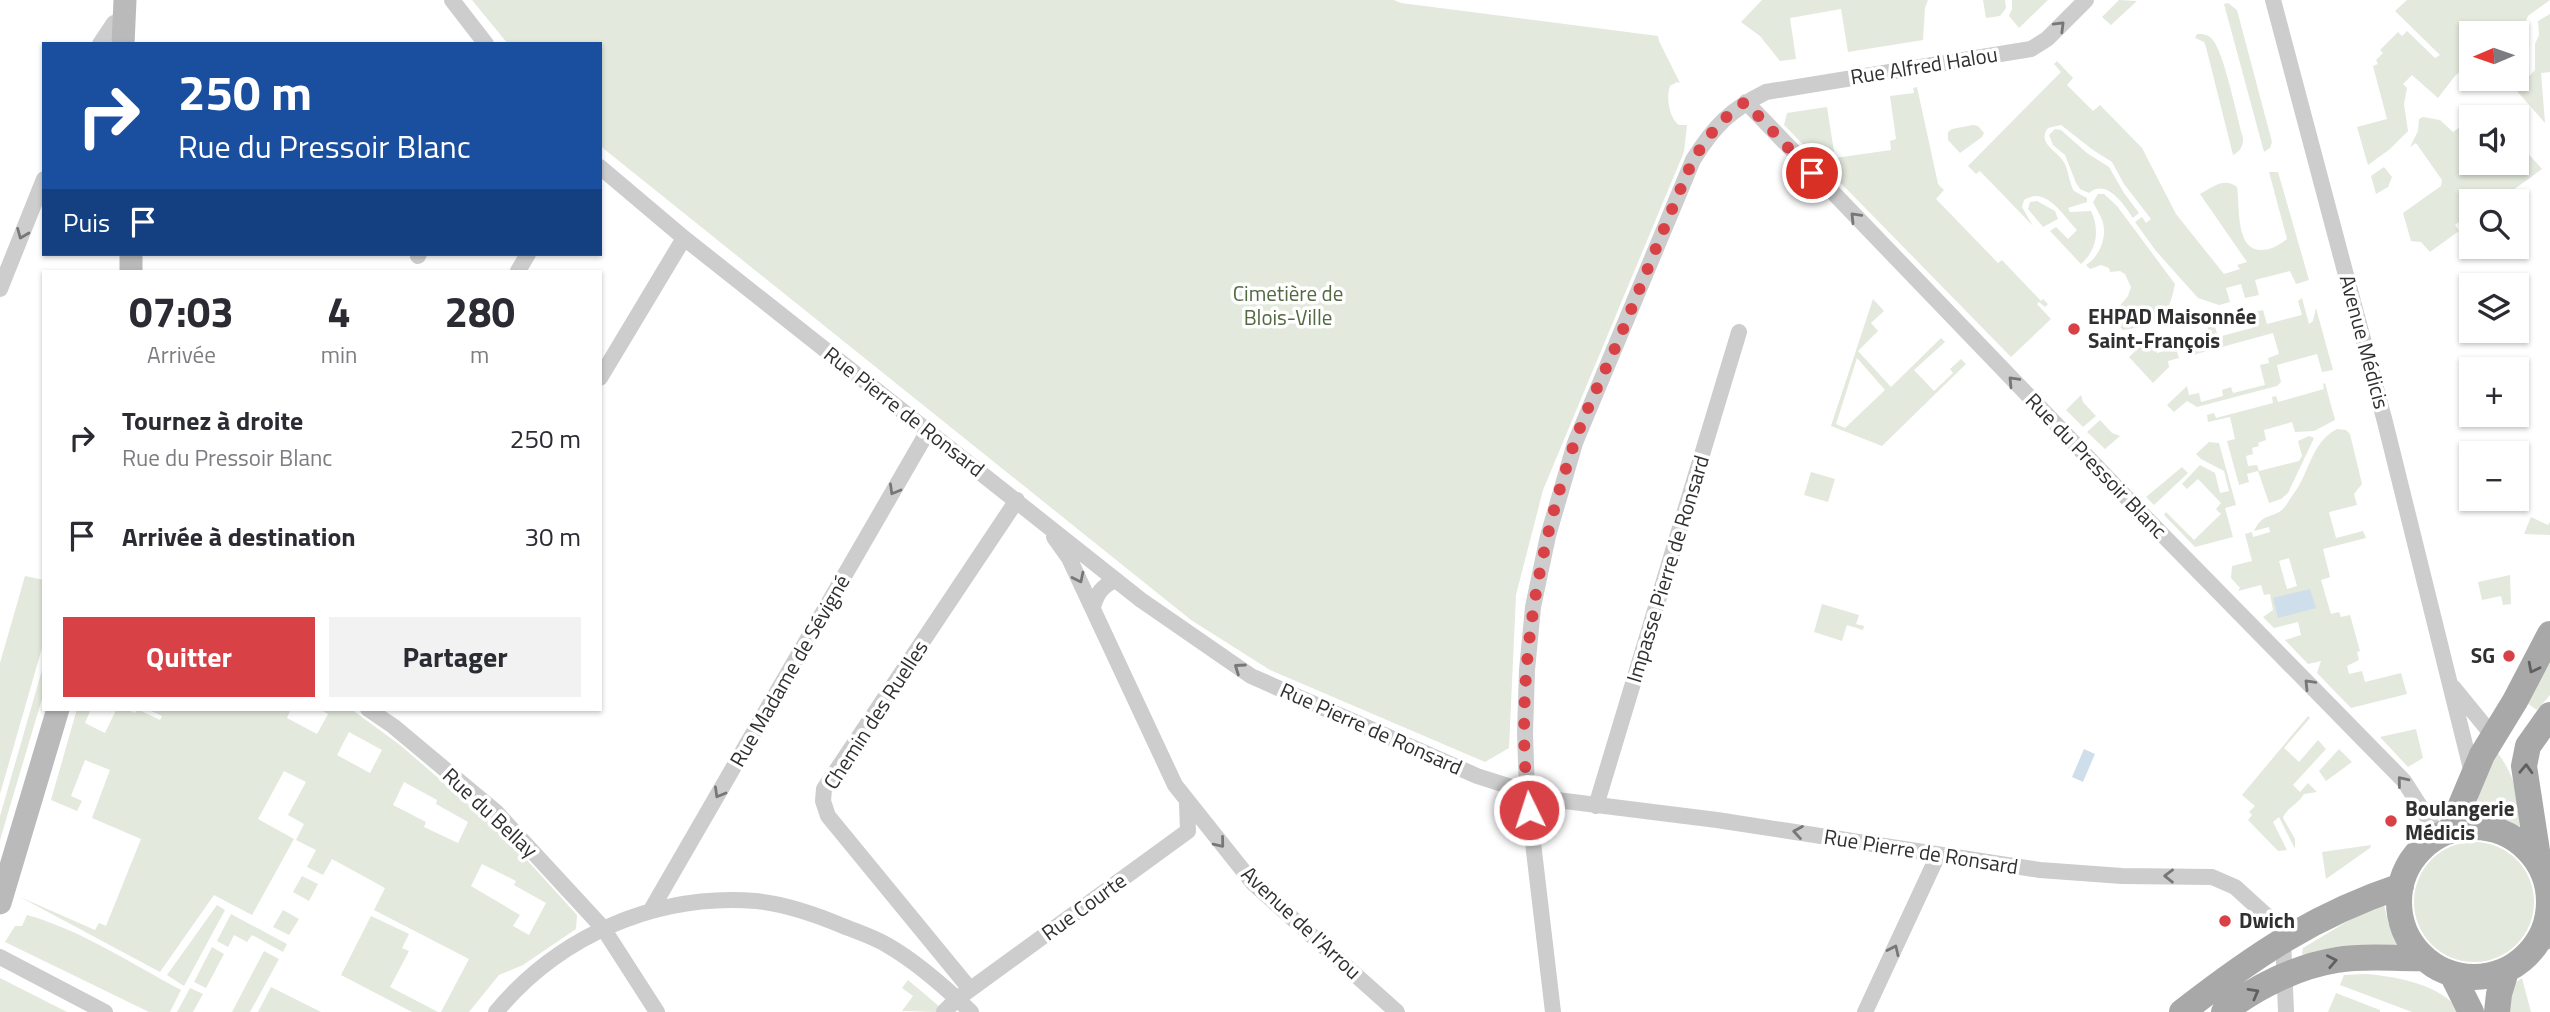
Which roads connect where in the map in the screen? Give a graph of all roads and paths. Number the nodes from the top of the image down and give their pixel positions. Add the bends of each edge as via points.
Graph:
1 (452, 0) edge
2 (2085, 0) edge
3 (2273, 0) edge
4 (124, 9) edge
5 (101, 42) edge
6 (123, 42) edge
7 (484, 42) edge
8 (1745, 102) junction
9 (602, 169) edge
10 (42, 184) edge
11 (684, 238) junction
12 (0, 289) edge
13 (1739, 332) dead end
14 (602, 375) edge
15 (928, 431) junction
16 (1017, 500) junction
17 (1043, 521) junction
18 (1116, 580) junction
19 (1093, 607) junction
20 (2550, 634) edge
21 (2452, 685) junction
22 (57, 711) edge
23 (371, 711) edge
24 (2550, 715) edge
25 (2493, 736) junction
26 (2473, 777) junction
27 (1527, 792) junction
28 (1187, 803) junction
29 (1597, 806) junction
30 (2445, 834) junction
31 (1938, 855) junction
32 (2544, 873) edge
33 (2401, 886) junction
34 (0, 904) edge
35 (651, 911) junction
36 (603, 928) junction
37 (2545, 938) edge
38 (2283, 939) junction
39 (0, 957) edge
40 (2424, 958) junction
41 (2505, 971) junction
42 (2452, 974) junction
43 (2285, 976) junction
44 (964, 994) junction
45 (105, 1012) edge
46 (496, 1012) edge
47 (657, 1012) edge
48 (944, 1012) edge
49 (971, 1012) edge
50 (1397, 1012) edge
51 (1553, 1012) edge
52 (1865, 1012) edge
53 (2182, 1012) edge
54 (2224, 1012) edge
55 (2286, 1012) edge
56 (2471, 1012) edge
57 (2497, 1012) edge

1 - 7 street
8 -> 2 street, Rue Alfred Halou via 1766,92 2031,49
3 - 21 street, Avenue Médicis
4 - 5 street
4 - 6 street
8 - 27 street, Rue Alfred Halou via 1723,118 1693,160 1575,443 1533,607 1525,720
30 -> 8 street, Rue du Pressoir Blanc via 2403,781
9 - 11 street, Rue Pierre de Ronsard
10 -> 12 street
11 - 14 street
11 - 15 street, Rue Pierre de Ronsard
13 - 29 street, Impasse Pierre de Ronsard
15 - 16 street, Rue Pierre de Ronsard
15 -> 35 street, Rue Madame de Sévigné
16 - 17 street, Rue Pierre de Ronsard
16 - 44 street, Chemin des Ruelles via 824,789 828,817
17 - 18 street, Rue Pierre de Ronsard
17 -> 19 street, Avenue de l'Arrou via 1069,558
18 - 19 street via 1097,593
27 -> 18 street, Rue Pierre de Ronsard via 1477,776 1251,676
19 - 28 street, Avenue de l'Arrou
20 -> 25 main road
21 - 25 street, Avenue Médicis
21 - 26 street, Avenue Médicis
22 - 34 street
23 - 36 street, Rue du Bellay via 496,812
32 -> 24 main road via 2524,766 2528,746
25 - 26 main road
26 - 30 main road
27 - 29 street, Rue Pierre de Ronsard
27 - 51 street, Rue Alfred Halou
28 - 44 street, Rue Courte via 1188,831
28 -> 50 street, Avenue de l'Arrou via 1253,883
31 -> 29 street, Rue Pierre de Ronsard
30 - 32 main road via 2475,827 2500,832 2522,845
30 - 33 main road via 2415,856
38 -> 31 street, Rue Pierre de Ronsard via 2270,916 2235,887 2212,877 2040,870
52 -> 31 street
32 - 37 main road via 2549,897
33 - 38 main road via 2361,899
33 - 40 main road via 2400,912 2408,937
35 - 36 street
35 - 44 street via 684,903 758,901 825,918 887,945
36 - 46 street via 561,951
36 - 47 street, Rue du Bellay
37 - 41 main road
38 - 43 street
38 - 53 main road
39 - 45 street
40 - 42 main road
43 -> 40 main road via 2337,960
41 - 42 main road via 2479,977
41 - 57 main road
42 - 56 main road
54 -> 43 main road
43 - 55 street
44 - 48 street
44 - 49 street

